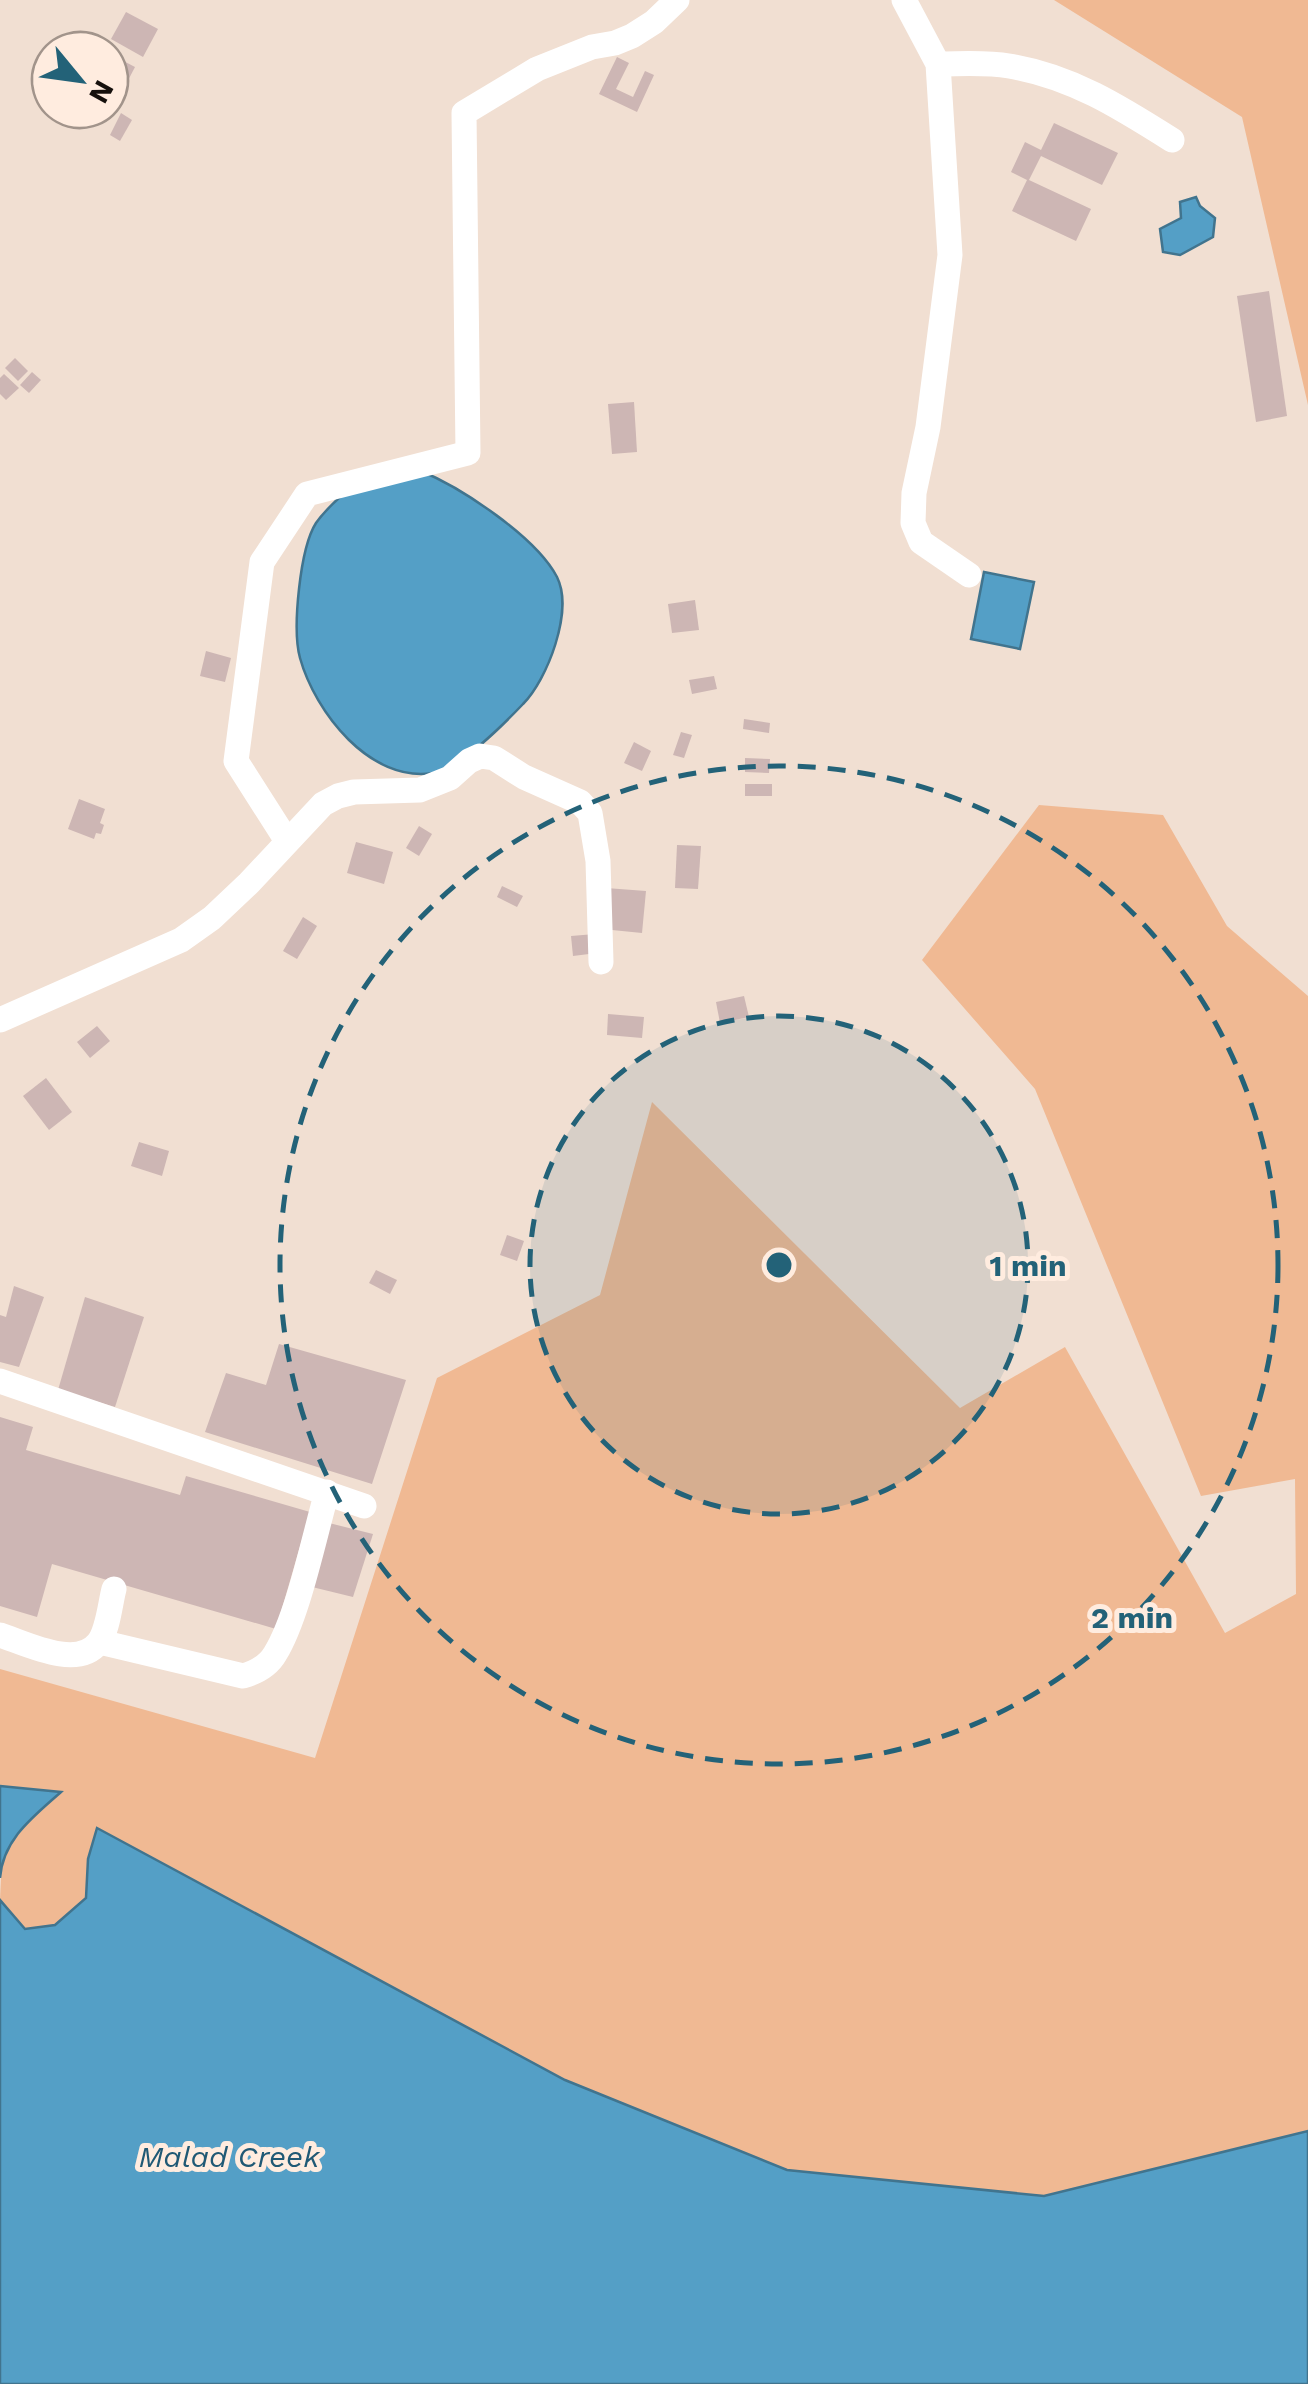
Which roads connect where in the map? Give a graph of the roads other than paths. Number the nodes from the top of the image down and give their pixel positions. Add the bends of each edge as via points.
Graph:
1 (677, 0) edge
2 (904, 0) edge
3 (938, 64) junction
4 (1172, 140) dead end
5 (969, 575) dead end
6 (287, 842) junction
7 (601, 962) dead end
8 (0, 1020) edge
9 (0, 1381) edge
10 (326, 1492) junction
11 (364, 1506) dead end
12 (114, 1589) dead end
13 (0, 1635) edge
14 (100, 1642) junction

1 - 6 street via 632,36 537,69 464,113 468,454 307,494 262,562 236,761
2 - 3 street
3 - 4 street via 1006,65 1061,78
3 - 5 street via 950,254 913,523 921,542
6 - 7 street via 338,796 420,790 450,778 468,760 494,758 590,813
6 - 8 street via 181,940
9 - 10 street
10 - 11 street
10 - 14 street via 291,1616 275,1655 259,1671 243,1676
12 - 14 street
13 - 14 street via 76,1655

